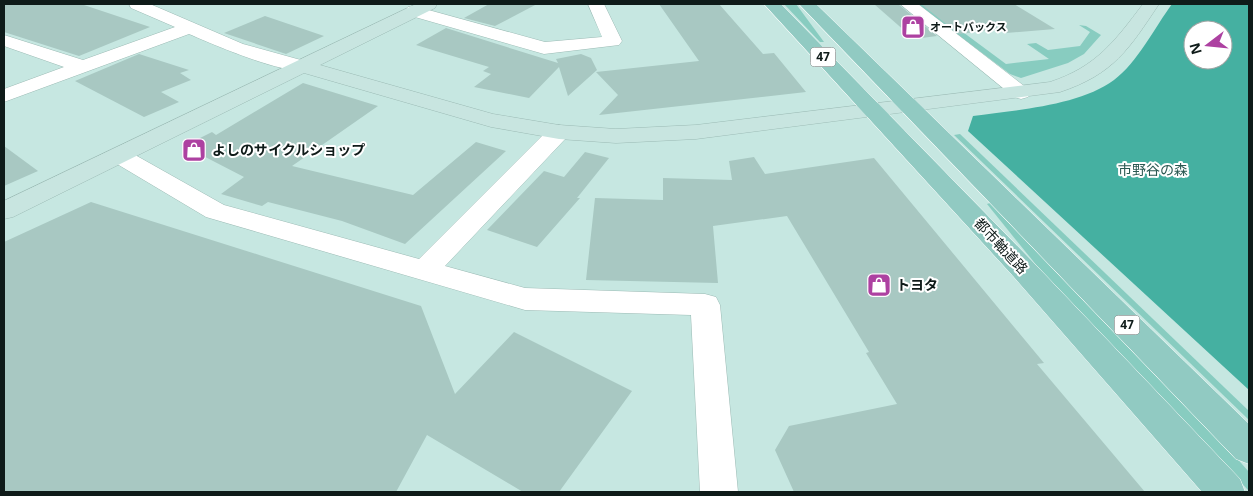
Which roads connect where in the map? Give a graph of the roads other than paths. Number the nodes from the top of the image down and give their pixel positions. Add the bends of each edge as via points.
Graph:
1 (136, 4) edge
2 (596, 4) edge
3 (772, 4) edge
4 (807, 4) edge
5 (908, 4) edge
6 (1151, 4) edge
7 (421, 8) edge
8 (189, 28) junction
9 (4, 40) edge
10 (301, 66) junction
11 (83, 67) junction
12 (1021, 94) junction
13 (4, 96) edge
14 (908, 107) junction
15 (873, 110) junction
16 (559, 132) junction
17 (120, 156) junction
18 (4, 210) edge
19 (425, 270) junction
20 (1249, 448) edge
21 (719, 492) edge
22 (1226, 492) edge

1 - 8 street
2 - 7 street via 613,41 544,48
3 - 15 main road, 都市軸道路 / 47
4 - 14 main road, 47
5 - 12 street
6 - 12 street via 1102,67 1073,83
7 - 10 street
8 - 10 street via 236,48
8 - 11 street
9 - 11 street
10 - 16 street via 491,120
10 - 17 street
11 - 13 street
12 - 14 street
14 - 15 street
14 - 20 main road, 47
15 - 16 street via 663,135
15 - 22 main road, 都市軸道路 / 47
16 - 19 street
17 - 18 street
17 - 19 street via 214,211
19 - 21 street via 525,299 705,305

